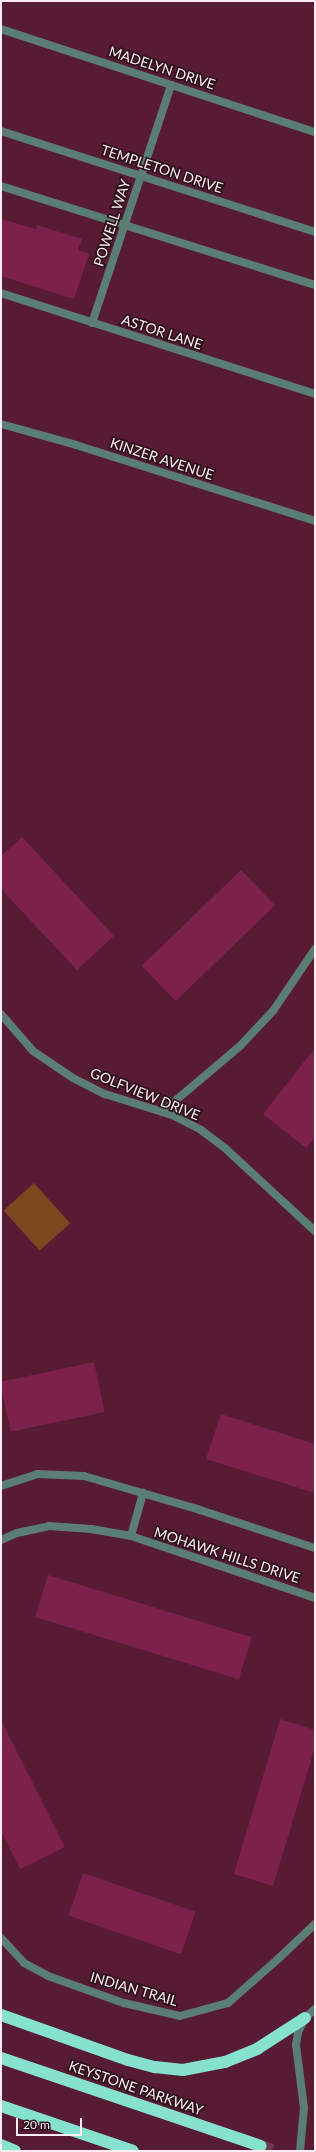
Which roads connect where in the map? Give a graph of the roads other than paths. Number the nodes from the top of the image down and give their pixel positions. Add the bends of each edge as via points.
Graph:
1 (1, 29) edge
2 (171, 85) junction
3 (1, 131) edge
4 (315, 132) edge
5 (141, 176) junction
6 (1, 186) edge
7 (125, 224) junction
8 (315, 232) edge
9 (315, 285) edge
10 (1, 293) edge
11 (92, 323) junction
12 (315, 394) edge
13 (1, 424) edge
14 (315, 521) edge
15 (315, 950) edge
16 (1, 1014) edge
17 (162, 1112) junction
18 (315, 1231) edge
19 (1, 1486) edge
20 (143, 1493) junction
21 (130, 1536) junction
22 (1, 1540) edge
23 (315, 1548) edge
24 (315, 1598) edge
25 (315, 1924) edge
26 (1, 1938) edge
27 (311, 2012) edge
28 (1, 2015) edge
29 (1, 2058) edge
30 (1, 2106) edge
31 (1, 2145) edge
32 (261, 2146) tunnel mouth
33 (15, 2151) edge
34 (133, 2151) edge
35 (300, 2151) edge

1 - 2 street, MADELYN DRIVE
2 - 4 street, MADELYN DRIVE
2 - 5 street, POWELL WAY
3 - 5 street, TEMPLETON DRIVE
5 - 7 street, POWELL WAY
5 - 8 street, TEMPLETON DRIVE
6 - 7 street
7 - 9 street
7 - 11 street, POWELL WAY
10 - 11 street, ASTOR LANE
11 - 12 street, ASTOR LANE
13 - 14 street, KINZER AVENUE via 76,445
15 - 17 street via 273,1011 240,1046
16 - 17 street, GOLFVIEW DRIVE via 33,1051 73,1078 105,1094
17 - 18 street, GOLFVIEW DRIVE via 201,1130 226,1149
19 - 20 street via 37,1474 84,1476
20 - 21 street
20 - 23 street
21 - 22 street, MOHAWK HILLS DRIVE via 92,1529 49,1526 17,1533
21 - 24 street, MOHAWK HILLS DRIVE
25 - 26 street, INDIAN TRAIL via 228,2003 180,2016 124,2003 48,1976 24,1963
27 - 28 highway via 257,2049 225,2062 183,2070 154,2067 128,2060
27 - 35 street via 298,2032 296,2044 304,2108
29 - 32 highway, KEYSTONE PARKWAY
30 - 34 highway
31 - 33 highway

